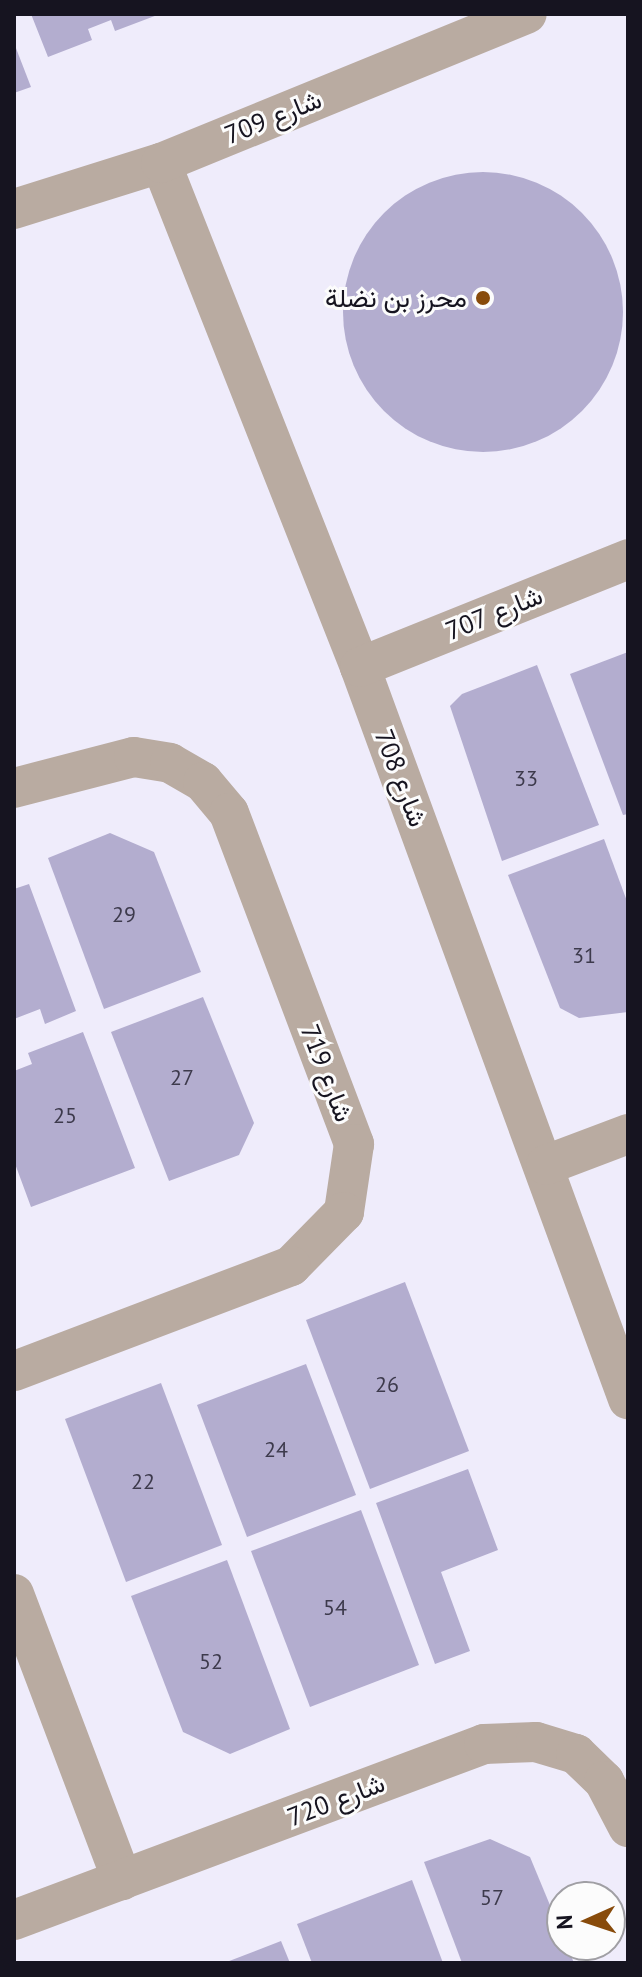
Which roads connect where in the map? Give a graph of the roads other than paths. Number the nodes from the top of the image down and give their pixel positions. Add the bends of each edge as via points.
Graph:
1 (527, 14) edge
2 (161, 163) junction
3 (14, 209) edge
4 (628, 559) edge
5 (360, 667) junction
6 (14, 788) edge
7 (628, 1134) edge
8 (546, 1165) junction
9 (14, 1371) edge
10 (628, 1399) edge
11 (14, 1594) edge
12 (628, 1827) edge
13 (122, 1880) junction
14 (14, 1920) edge

1 - 2 street, شارع 709
2 - 3 street, شارع 709
2 - 5 street, شارع 708
4 - 5 street, شارع 707
5 - 8 street, شارع 708
6 - 9 street, شارع 719 via 134,757 170,763 203,782 229,813 354,1144 344,1212 291,1266
7 - 8 street
8 - 10 street, شارع 708
11 - 13 street
12 - 13 street, شارع 720 via 604,1781 576,1754 536,1742 484,1744
13 - 14 street, شارع 720

